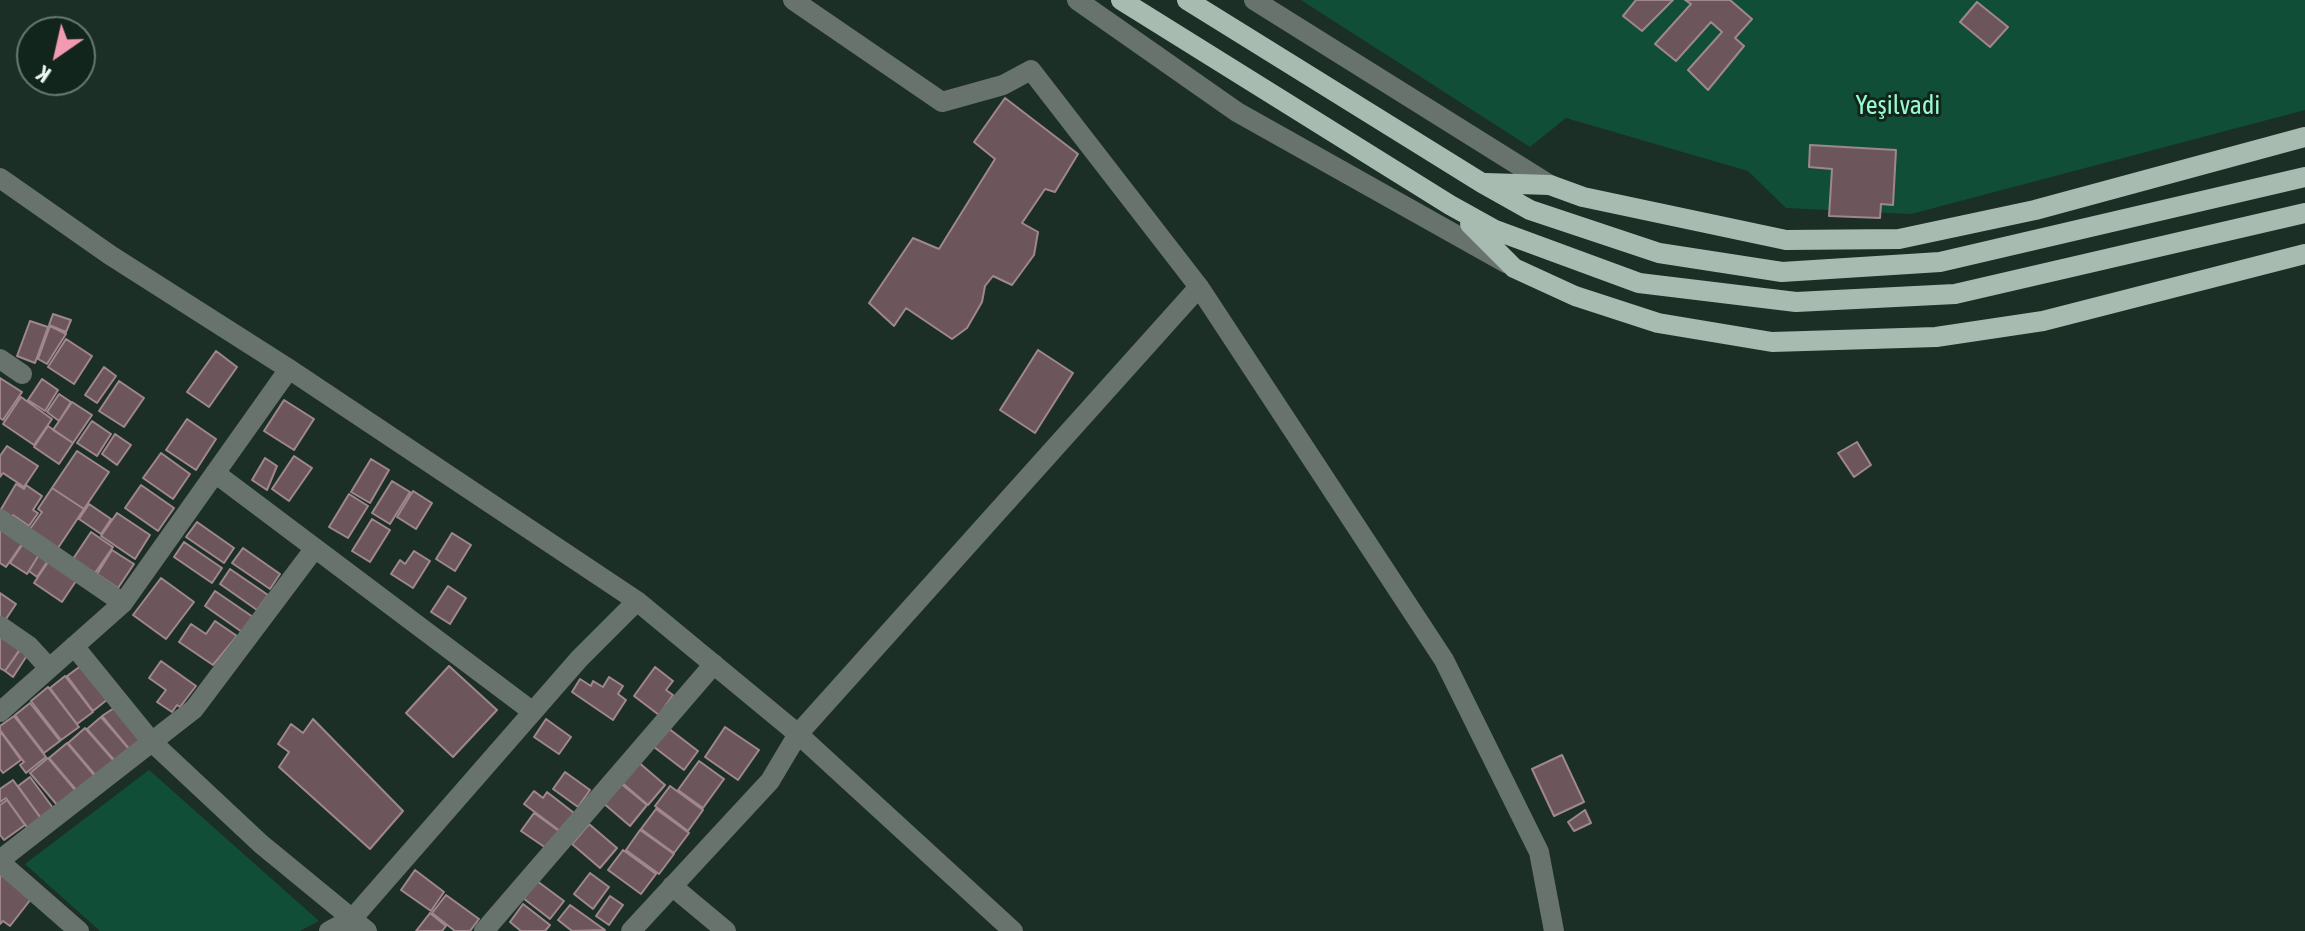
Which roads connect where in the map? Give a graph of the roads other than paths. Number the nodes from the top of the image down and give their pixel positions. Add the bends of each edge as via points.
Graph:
1 (793, 0) edge
2 (1077, 0) edge
3 (1121, 0) edge
4 (1187, 0) edge
5 (1254, 0) edge
6 (2305, 137) edge
7 (2305, 177) edge
8 (0, 178) edge
9 (1482, 183) junction
10 (1550, 185) junction
11 (1450, 205) junction
12 (2305, 213) edge
13 (2305, 254) edge
14 (1514, 268) junction
15 (1199, 287) junction
16 (0, 359) edge
17 (289, 369) junction
18 (22, 374) dead end
19 (215, 473) junction
20 (0, 519) edge
21 (315, 548) junction
22 (637, 601) junction
23 (123, 603) junction
24 (0, 626) edge
25 (74, 646) junction
26 (714, 664) junction
27 (49, 668) junction
28 (1, 710) edge
29 (533, 712) junction
30 (798, 734) junction
31 (152, 742) junction
32 (0, 861) edge
33 (672, 886) junction
34 (360, 925) edge
35 (79, 931) edge
36 (329, 931) edge
37 (484, 931) edge
38 (631, 931) edge
39 (726, 931) edge
40 (1013, 931) edge
41 (1554, 931) edge

1 - 15 street via 942,102 1003,85 1031,70
2 - 14 street via 1237,112
3 - 11 main road
4 - 9 main road
5 - 10 street
6 - 10 main road via 2035,210 1899,239 1786,240 1583,197
7 - 9 main road via 1940,262 1782,272 1659,253 1530,210
8 - 17 street
9 - 10 main road
11 - 12 main road via 1495,230 1639,283 1796,302 1955,294
11 - 14 main road
13 - 14 main road via 2043,321 1936,337 1772,342 1658,323 1575,296
15 - 30 street
15 - 41 street via 1444,660 1539,852
16 - 18 street
17 - 19 street
17 - 22 street
19 - 21 street
19 - 23 street
20 - 23 street
21 - 29 street
21 - 31 street via 194,709
22 - 26 street
22 - 29 street
23 - 25 street
24 - 27 street
25 - 27 street
25 - 31 street
26 - 30 street
26 - 37 street
27 - 28 street
29 - 34 street
30 - 33 street via 770,781
30 - 40 street
31 - 32 street
31 - 34 street via 261,844
32 - 35 street
33 - 38 street
33 - 39 street
34 - 36 street

